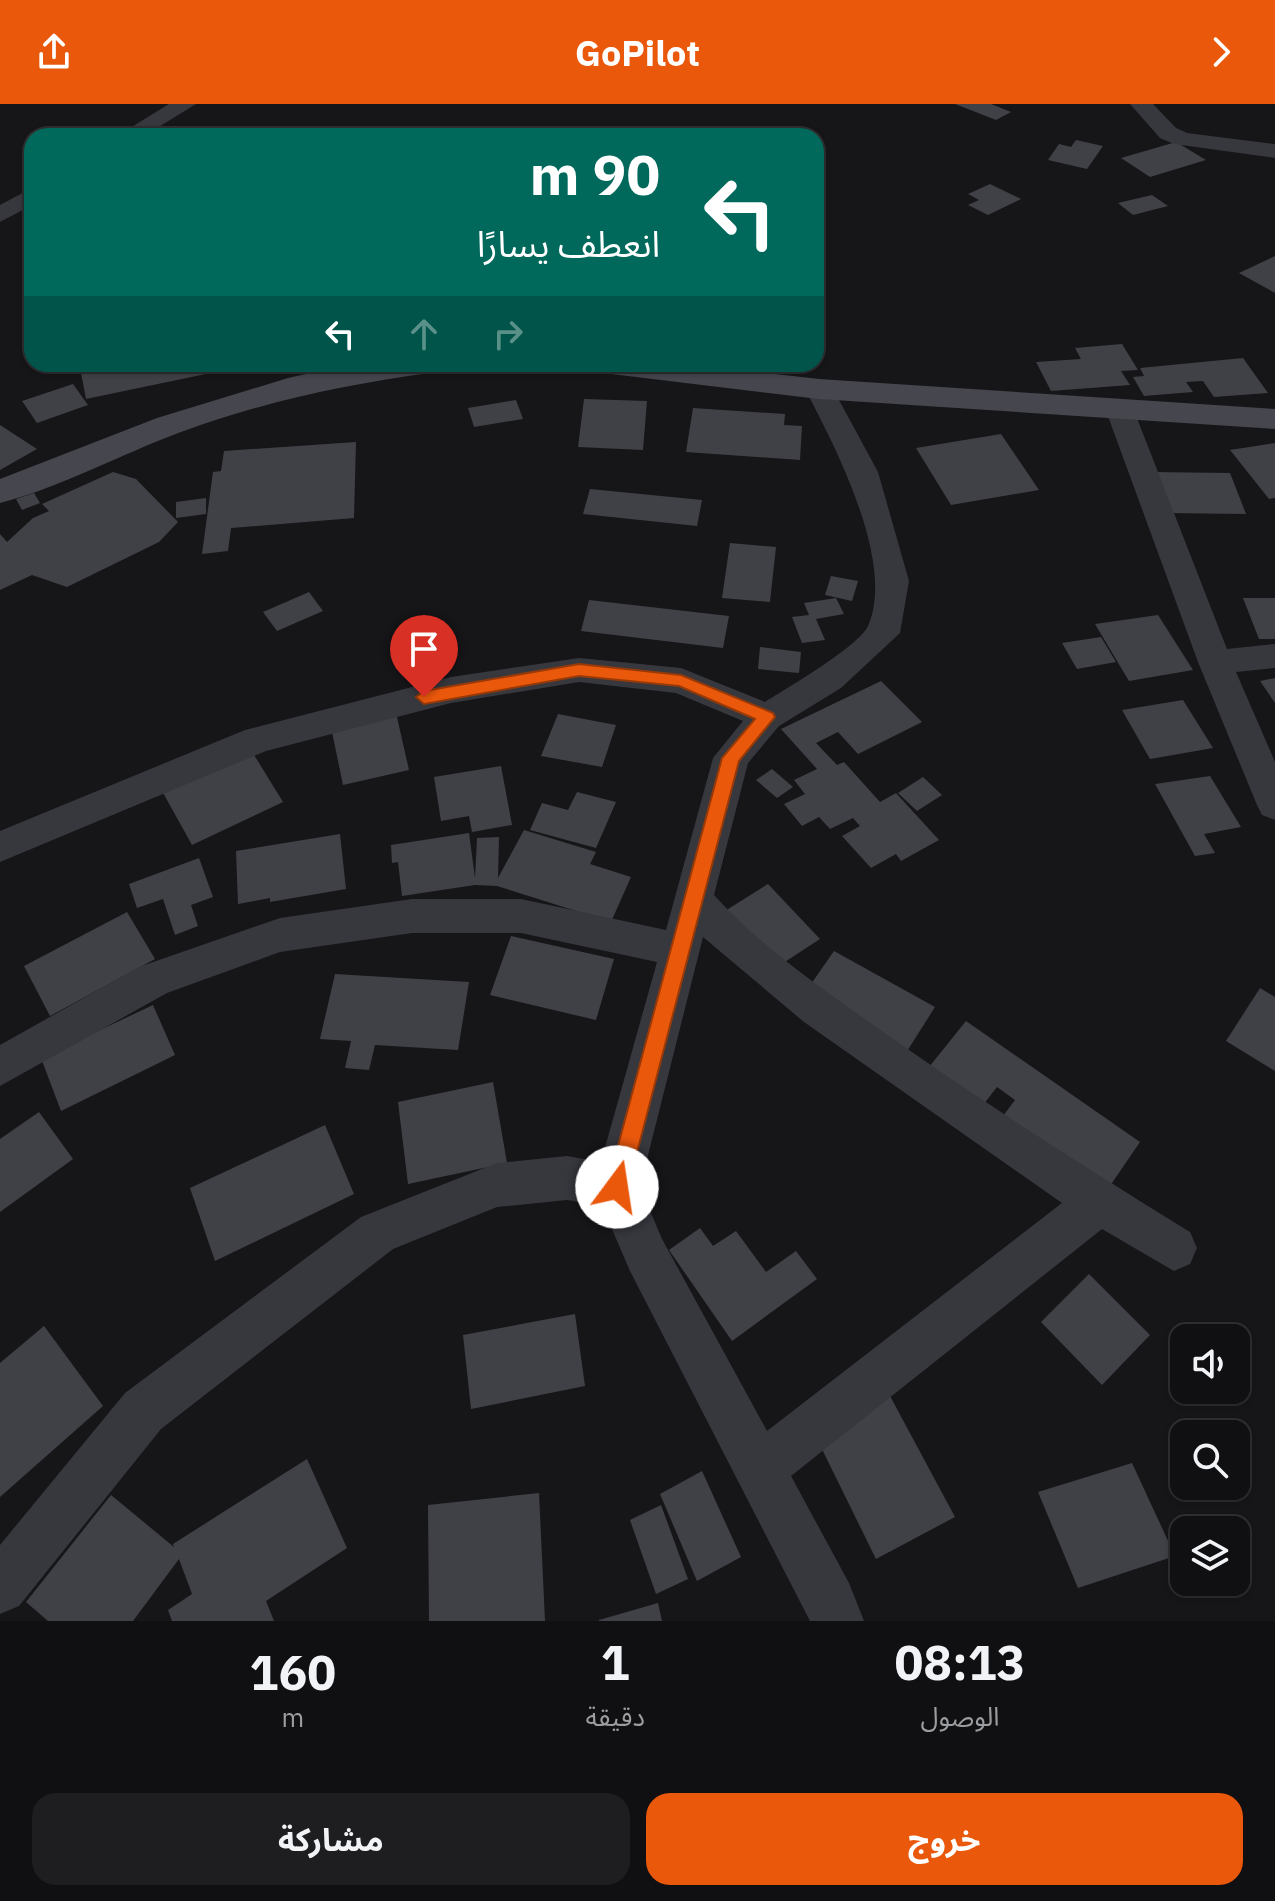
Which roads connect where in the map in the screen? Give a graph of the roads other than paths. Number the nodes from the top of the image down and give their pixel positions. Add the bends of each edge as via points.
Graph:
1 (185, 104) edge
2 (1141, 104) edge
3 (142, 128) edge
4 (1275, 151) edge
5 (24, 200) edge
6 (0, 215) edge
7 (367, 372) edge
8 (672, 372) edge
9 (819, 389) junction
10 (1119, 408) junction
11 (1275, 419) edge
12 (0, 492) edge
13 (1275, 656) edge
14 (1215, 662) junction
15 (767, 717) junction
16 (1275, 805) edge
17 (0, 847) edge
18 (692, 898) junction
19 (678, 950) junction
20 (0, 1067) edge
21 (617, 1187) junction
22 (1100, 1202) junction
23 (1174, 1248) dead end
24 (759, 1469) junction
25 (0, 1587) edge
26 (837, 1621) edge

1 - 3 street
2 - 4 street via 1168,133 1182,139
5 - 6 street
7 - 12 main road via 275,392 129,439
8 - 9 main road
9 - 10 main road
9 - 15 street via 863,472 893,581 883,633 829,679
10 - 11 main road
10 - 14 street
13 - 14 street
14 - 16 street
15 - 17 street via 681,681 579,670 451,690 258,740
15 - 18 street via 731,758
18 - 19 street
18 - 22 street via 777,980 976,1124
19 - 20 street via 521,916 412,916 280,935 153,980
19 - 21 street
21 - 24 street via 646,1255
21 - 25 street via 567,1178 497,1185 377,1233 143,1411
22 - 23 street
22 - 24 street
24 - 26 street

